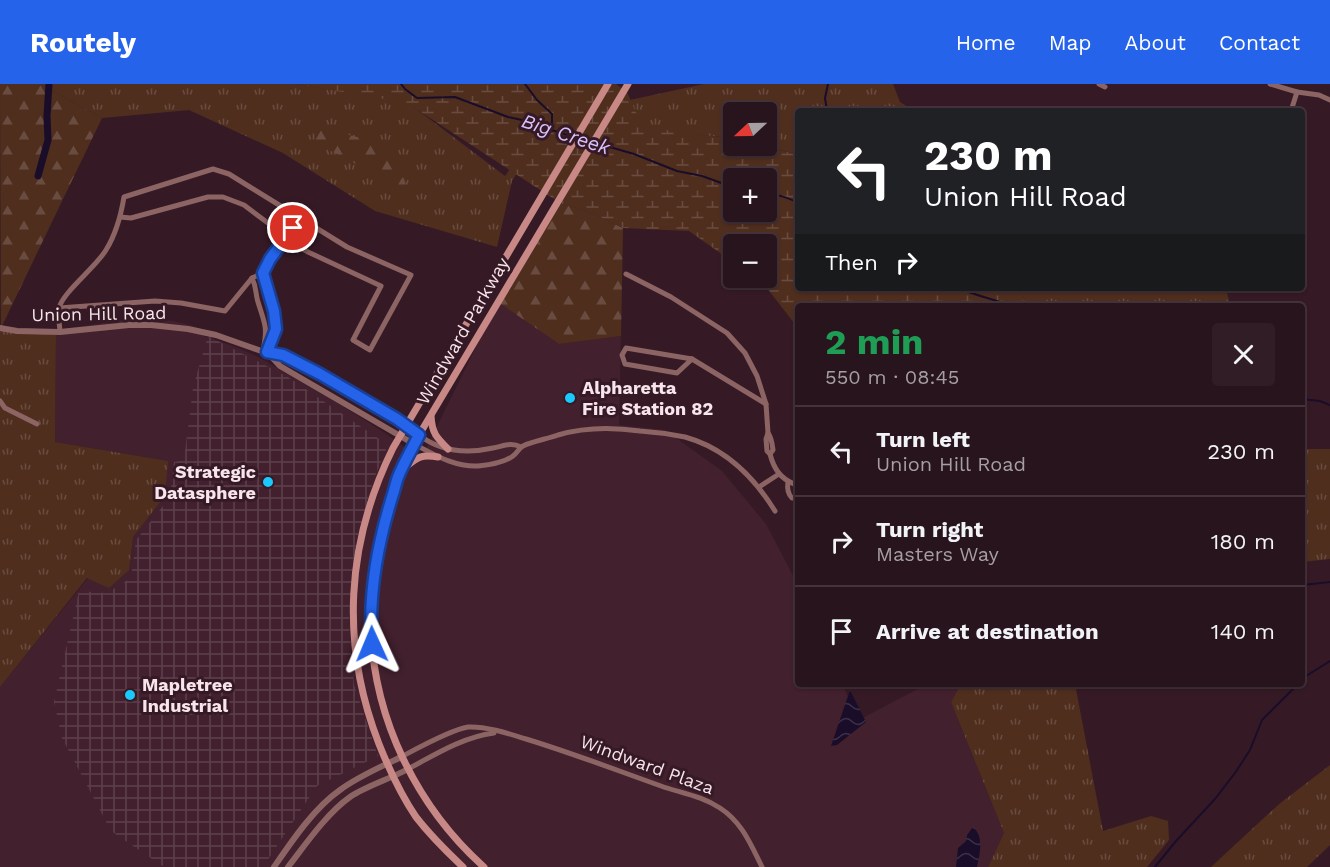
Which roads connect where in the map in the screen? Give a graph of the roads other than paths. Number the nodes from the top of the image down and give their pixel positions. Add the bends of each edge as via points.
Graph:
1 (608, 84) edge
2 (628, 84) edge
3 (1270, 84) edge
4 (1297, 92) junction
5 (1330, 100) edge
6 (1292, 108) edge
7 (120, 217) junction
8 (300, 217) junction
9 (285, 239) junction
10 (263, 273) junction
11 (626, 274) dead end
12 (252, 278) junction
13 (59, 308) junction
14 (0, 328) edge
15 (276, 329) junction
16 (60, 332) junction
17 (267, 333) junction
18 (265, 352) junction
19 (692, 359) junction
20 (318, 373) junction
21 (313, 385) junction
22 (0, 401) edge
23 (766, 404) junction
24 (431, 415) junction
25 (37, 424) dead end
26 (406, 426) junction
27 (400, 435) junction
28 (419, 435) junction
29 (414, 444) junction
30 (521, 447) junction
31 (448, 449) junction
32 (438, 458) junction
33 (401, 471) junction
34 (779, 474) junction
35 (788, 482) junction
36 (795, 484) edge
37 (759, 487) junction
38 (795, 498) edge
39 (775, 511) dead end
40 (501, 732) junction
41 (401, 757) junction
42 (387, 764) junction
43 (408, 769) junction
44 (393, 777) junction
45 (274, 867) edge
46 (288, 867) edge
47 (463, 867) edge
48 (484, 867) edge
49 (760, 867) edge

1 - 26 main road, Windward Parkway
2 - 24 main road, Windward Parkway
3 - 4 street
4 - 5 street
4 - 6 street
7 - 8 street via 124,196 213,169 229,174
7 - 9 street via 131,218 208,197 223,197 244,205
7 - 13 street via 106,250
8 - 9 street
8 - 9 street via 347,247 411,275 370,350 353,340 381,286
9 - 10 street
10 - 12 street
10 - 15 street
11 - 23 street via 728,333 745,353
12 - 13 street via 225,311 155,301
12 - 17 street
13 - 16 street
14 - 16 street, Union Hill Road
15 - 17 street
15 - 18 street
16 - 18 street, Union Hill Road via 151,325 216,335
17 - 18 street
18 - 20 street, Union Hill Road via 283,355
18 - 21 street, Union Hill Road via 280,366
19 - 19 street via 627,348 622,356 625,364 677,373
19 - 23 street
20 - 21 street
20 - 26 street, Union Hill Road
21 - 27 street, Union Hill Road
22 - 25 street via 5,408
23 - 34 street via 768,434 772,438 767,451
24 - 28 main road, Windward Parkway
24 - 31 main road via 434,434
26 - 27 main road, Windward Parkway
26 - 28 street, Union Hill Road
27 - 29 street, Union Hill Road
27 - 42 main road, Windward Parkway via 367,514 358,550 354,599 360,681
28 - 29 main road, Windward Parkway
28 - 31 street
29 - 32 street
29 - 33 main road, Windward Parkway
30 - 31 street via 510,443 468,452
30 - 32 street via 510,458 479,466
30 - 37 street via 594,428 663,434 702,443 735,463
32 - 33 main road via 420,456
33 - 41 main road, Windward Parkway via 380,542 370,629 383,706
34 - 35 street
34 - 37 street
35 - 36 street
35 - 38 street via 789,495
37 - 39 street
40 - 41 street, Windward Plaza via 467,728
40 - 43 street, Windward Plaza via 466,740
40 - 49 street, Windward Plaza via 705,800 731,817 747,837
41 - 42 street
41 - 43 main road, Windward Parkway
42 - 44 main road, Windward Parkway
42 - 45 street via 356,779 320,807
43 - 44 street, Windward Plaza
43 - 48 main road, Windward Parkway via 448,830
44 - 46 street, Windward Plaza via 350,797
44 - 47 main road, Windward Parkway via 426,829

